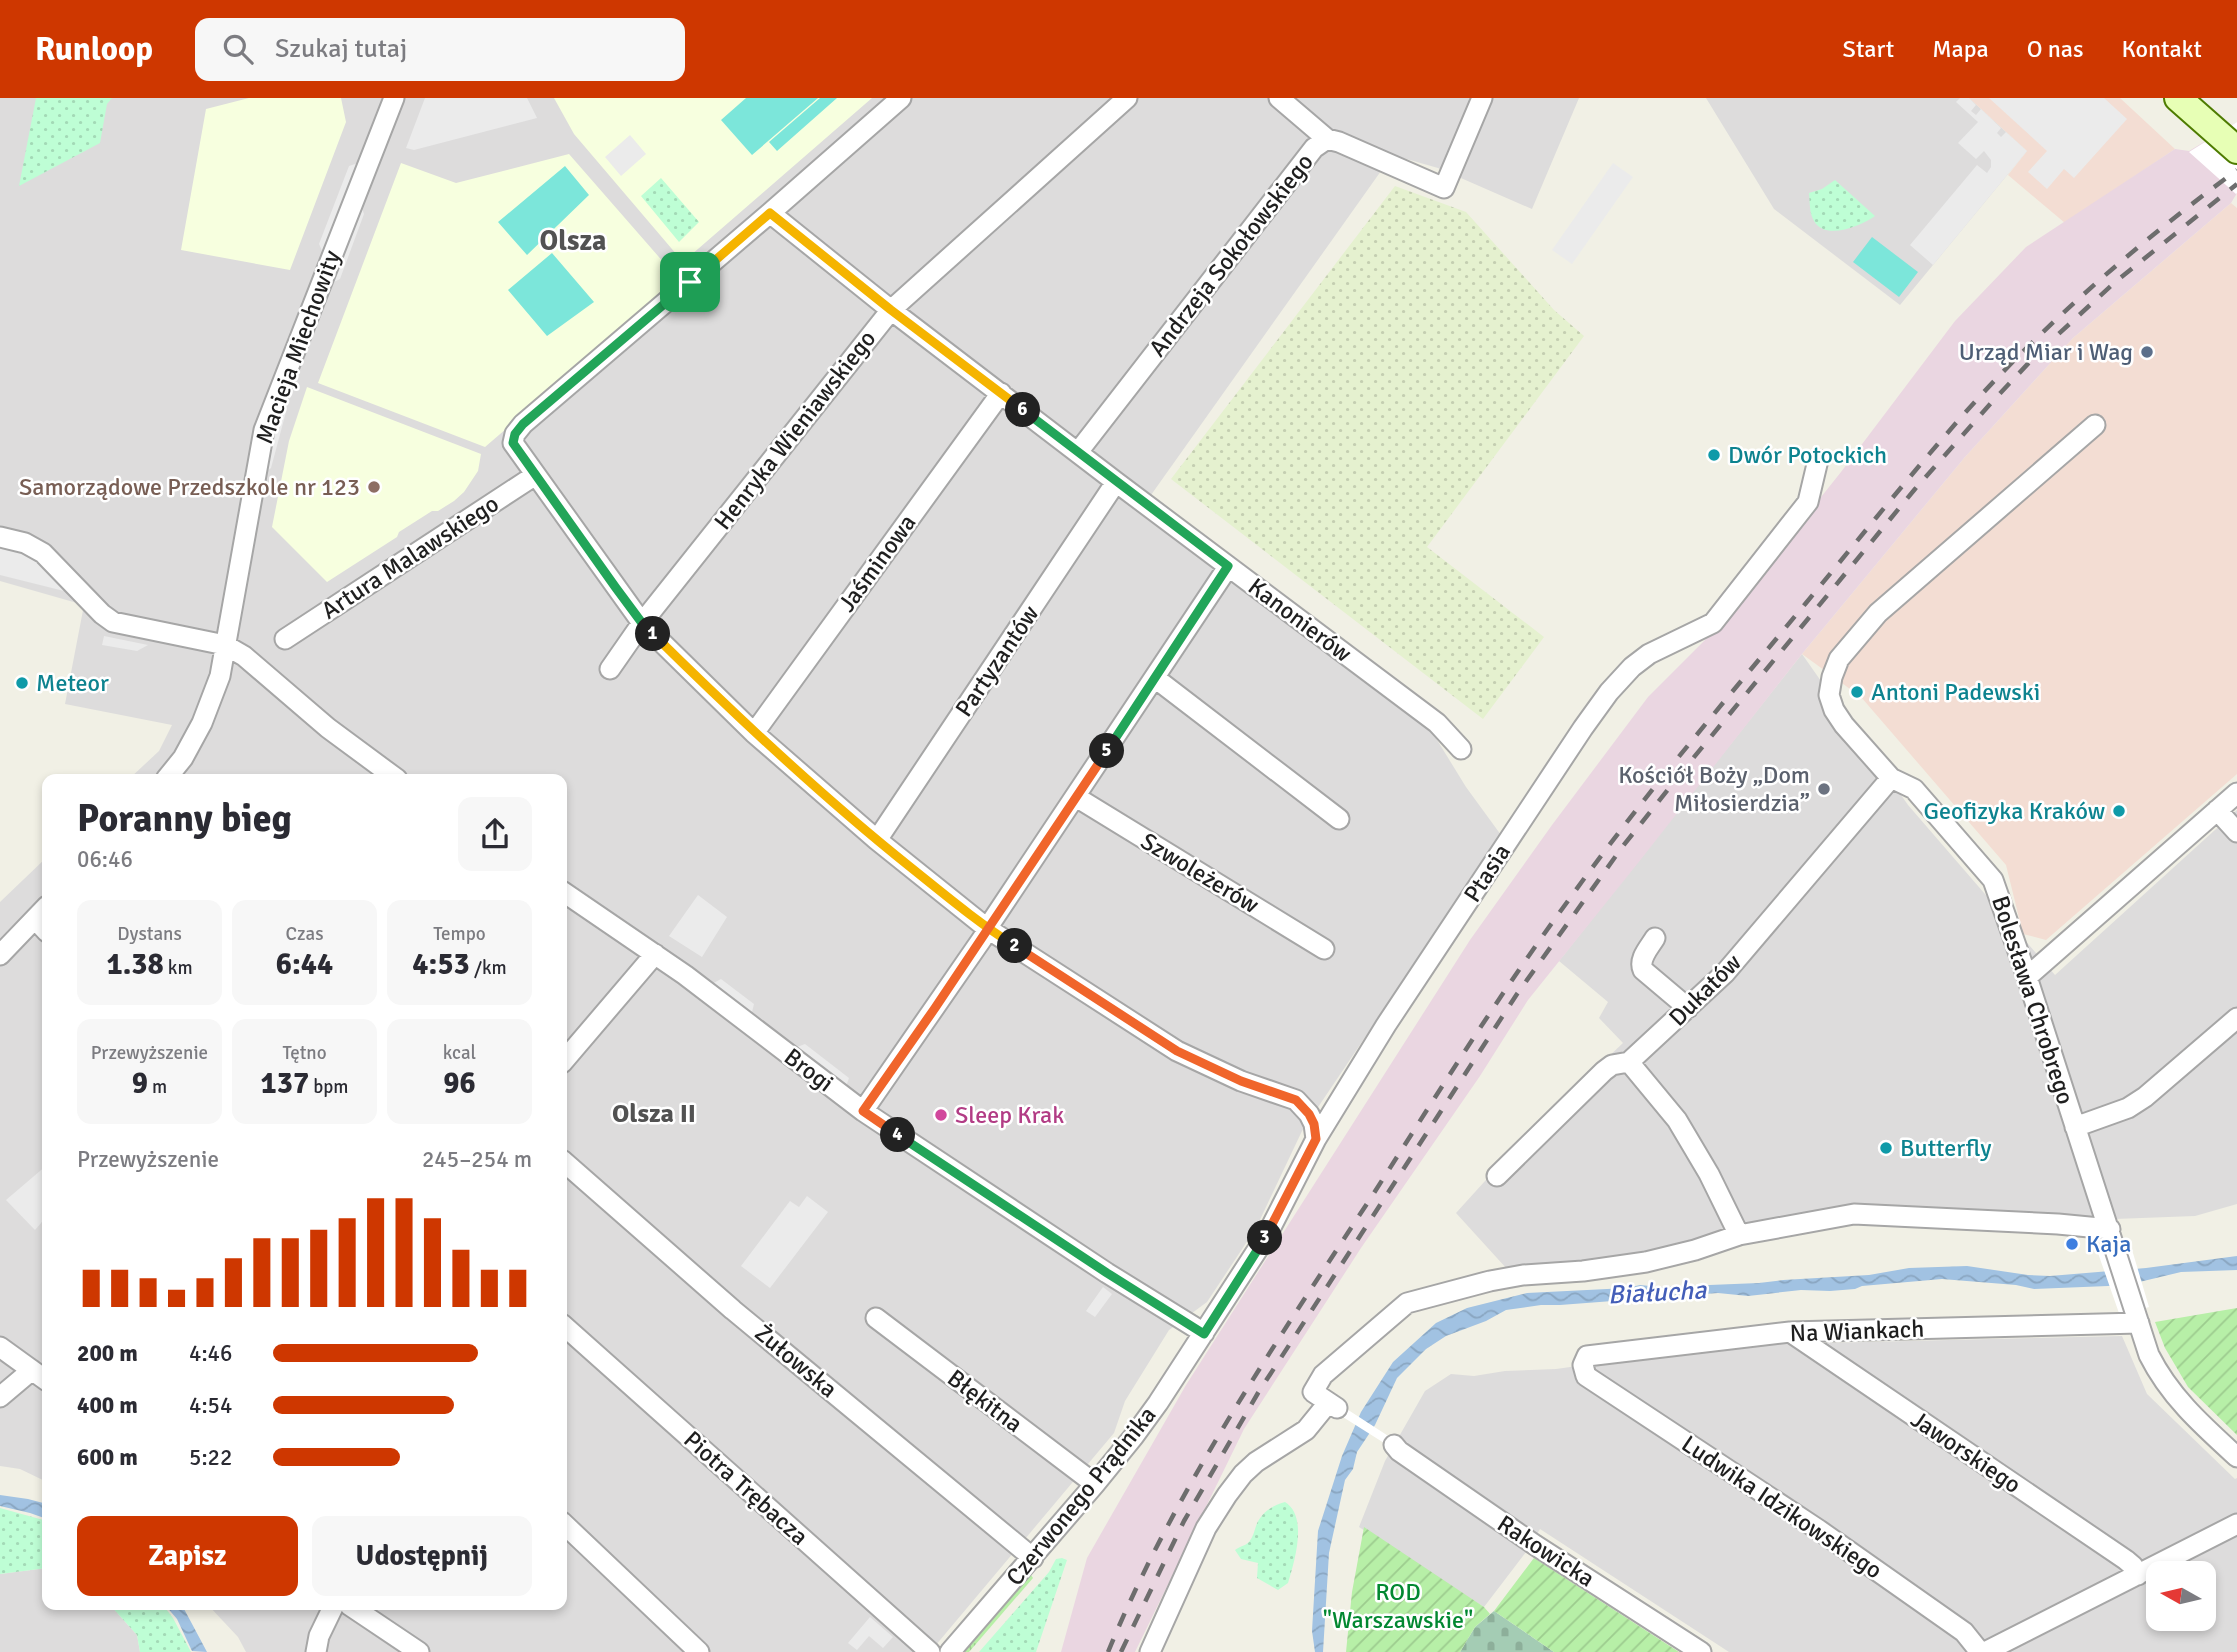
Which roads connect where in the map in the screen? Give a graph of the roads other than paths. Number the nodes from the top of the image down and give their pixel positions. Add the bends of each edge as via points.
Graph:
1 (394, 98) edge
2 (901, 98) edge
3 (1127, 98) edge
4 (1279, 98) edge
5 (1482, 98) edge
6 (2178, 98) edge
7 (1327, 139) junction
8 (2237, 150) edge
9 (770, 213) junction
10 (891, 310) junction
11 (1001, 393) junction
12 (2095, 425) dead end
13 (1078, 452) junction
14 (1818, 460) dead end
15 (534, 476) junction
16 (1115, 482) junction
17 (0, 537) edge
18 (1228, 566) junction
19 (642, 623) junction
20 (285, 639) dead end
21 (225, 645) junction
22 (610, 669) dead end
23 (1155, 678) junction
24 (754, 733) junction
25 (1461, 749) dead end
26 (170, 774) edge
27 (383, 774) edge
28 (1891, 779) junction
29 (2237, 793) edge
30 (1076, 797) junction
31 (2217, 810) junction
32 (1339, 819) dead end
33 (2237, 832) edge
34 (877, 840) junction
35 (567, 894) edge
36 (42, 920) edge
37 (988, 929) junction
38 (1655, 938) dead end
39 (1324, 949) dead end
40 (655, 954) junction
41 (0, 955) edge
42 (2027, 977) junction
43 (1688, 1008) junction
44 (2237, 1018) edge
45 (567, 1057) edge
46 (1629, 1062) junction
47 (863, 1111) junction
48 (2075, 1127) junction
49 (1316, 1139) junction
50 (567, 1164) edge
51 (1497, 1176) dead end
52 (1739, 1235) junction
53 (2112, 1237) junction
54 (876, 1318) dead end
55 (2137, 1318) junction
56 (567, 1328) edge
57 (1790, 1332) junction
58 (1204, 1334) junction
59 (0, 1347) edge
60 (1583, 1365) joint
61 (40, 1376) edge
62 (0, 1397) edge
63 (1394, 1445) dead end
64 (2237, 1457) edge
65 (1094, 1484) junction
66 (2237, 1524) edge
67 (567, 1527) edge
68 (1033, 1558) junction
69 (2138, 1575) junction
70 (332, 1610) edge
71 (356, 1610) edge
72 (316, 1652) edge
73 (419, 1652) edge
74 (699, 1652) edge
75 (930, 1652) edge
76 (950, 1652) edge
77 (1150, 1652) edge
78 (1701, 1652) edge
79 (1982, 1652) edge

1 - 21 street, Macieja Miechowity via 264,430
2 - 9 street
3 - 10 street, Henryka Wieniawskiego
4 - 7 street
5 - 7 street, Andrzeja Sokołowskiego via 1444,188
6 - 8 street
7 - 13 street, Andrzeja Sokołowskiego via 1314,148
9 - 10 street, Kanonierów
9 - 15 street via 523,424 513,443
10 - 11 street, Kanonierów
10 - 19 street, Henryka Wieniawskiego
11 - 13 street, Kanonierów
11 - 24 street, Jaśminowa
12 - 28 street, Bolesława Chrobrego via 1878,613 1839,659 1829,695 1834,710
13 - 16 street, Kanonierów
14 - 49 street, Ptasia via 1808,502 1713,623 1649,654 1609,692 1386,1025
15 - 19 street
15 - 20 street, Artura Malawskiego
16 - 18 street, Kanonierów
16 - 34 street, Partyzantów
17 - 21 street via 43,552 113,622
18 - 23 street
18 - 25 street, Kanonierów via 1437,723
19 - 22 street, Henryka Wieniawskiego
19 - 24 street
21 - 26 street, Macieja Miechowity via 220,676 202,723
21 - 27 street via 244,656
23 - 30 street
23 - 32 street
24 - 34 street
28 - 42 street, Bolesława Chrobrego via 1914,789 1993,880
28 - 43 street, Dukatów via 1725,973
29 - 31 street
30 - 37 street
30 - 39 street, Szwoleżerów
31 - 33 street
31 - 42 street
34 - 37 street
35 - 40 street, Brogi
36 - 41 street
37 - 47 street
37 - 49 street via 1177,1051 1296,1100 1309,1114
38 - 43 street via 1642,959 1643,970
40 - 45 street
40 - 47 street, Brogi
42 - 48 street, Bolesława Chrobrego
43 - 46 street, Dukatów
44 - 48 street via 2146,1097
46 - 51 street, Dukatów via 1604,1071
46 - 52 street via 1676,1120
47 - 58 street, Brogi
48 - 53 street, Bolesława Chrobrego
49 - 58 street, Ptasia via 1267,1235
50 - 68 street, Żułowska via 733,1310
52 - 53 street via 1854,1214 2058,1224
52 - 77 street via 1646,1262 1523,1275 1407,1303 1323,1375 1326,1401 1306,1430 1256,1462 1227,1495 1206,1528
53 - 55 street, Bolesława Chrobrego
54 - 65 street, Błękitna
55 - 57 street, Na Wiankach
55 - 64 street, Bolesława Chrobrego via 2169,1389
56 - 75 street, Piotra Trębacza
57 - 60 street, Na Wiankach via 1587,1356
57 - 69 street, Jaworskiego via 2126,1560
58 - 65 street, Czerwonego Prądnika via 1146,1420
59 - 61 street
60 - 79 street, Ludwika Idzikowskiego via 1586,1376 1964,1632
61 - 62 street
63 - 78 street, Rakowicka via 1527,1539
65 - 68 street, Czerwonego Prądnika
66 - 69 street
67 - 74 street
68 - 76 street, Czerwonego Prądnika
69 - 79 street
70 - 72 street
71 - 73 street

